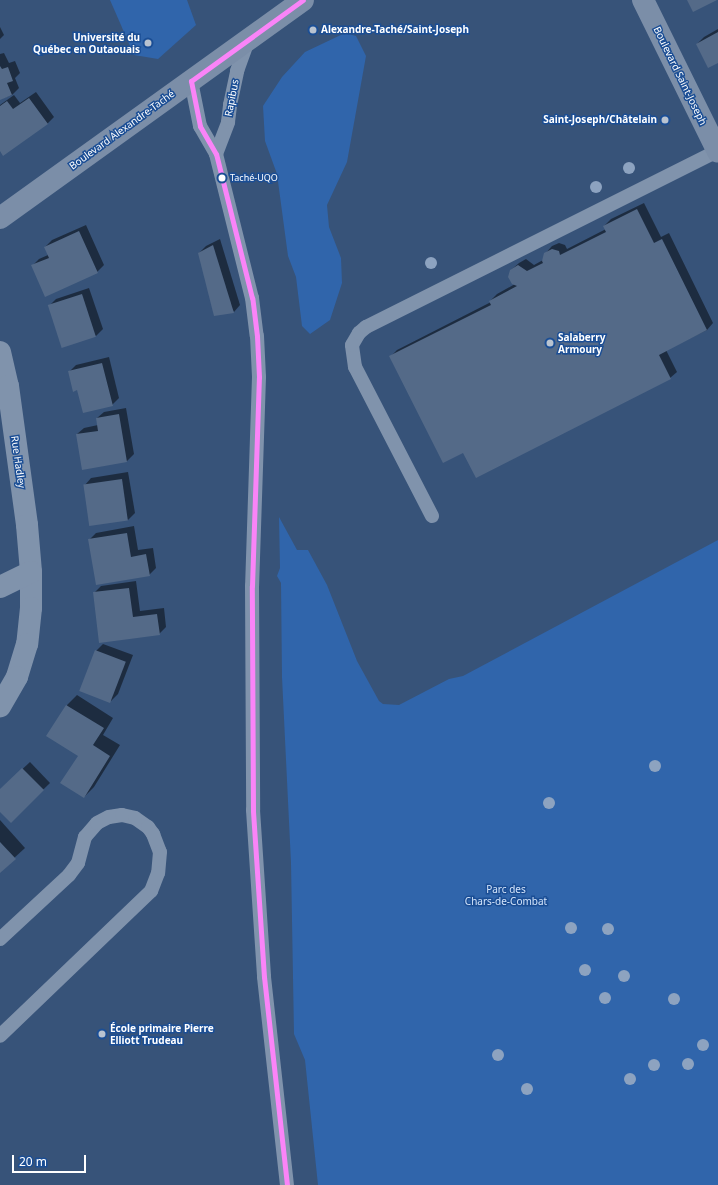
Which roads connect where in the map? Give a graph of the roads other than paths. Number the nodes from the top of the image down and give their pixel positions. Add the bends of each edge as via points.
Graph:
1 (303, 0) edge
2 (643, 0) edge
3 (248, 41) junction
4 (191, 81) junction
5 (718, 152) edge
6 (216, 154) junction
7 (0, 218) edge
8 (0, 352) edge
9 (432, 516) dead end
10 (31, 572) junction
11 (0, 586) edge
12 (0, 707) edge
13 (0, 939) edge
14 (0, 1036) edge
15 (287, 1185) edge

1 - 3 main road, Boulevard Alexandre-Taché
2 - 5 main road, Boulevard Saint-Joseph
3 - 4 main road, Boulevard Alexandre-Taché
3 - 6 lane, Rapibus via 237,71 228,122
4 - 6 lane via 200,126
4 - 7 main road, Boulevard Alexandre-Taché
5 - 9 lane via 366,327 359,334 352,345 355,367
6 - 15 lane via 252,298 257,336 259,377 252,586 253,810 264,985
8 - 10 street, Rue Hadley via 8,386
10 - 11 street
10 - 12 street, Rue Hadley via 27,644 18,677
13 - 14 lane via 70,875 78,863 88,832 103,819 122,815 135,818 148,827 157,842 160,863 148,895

